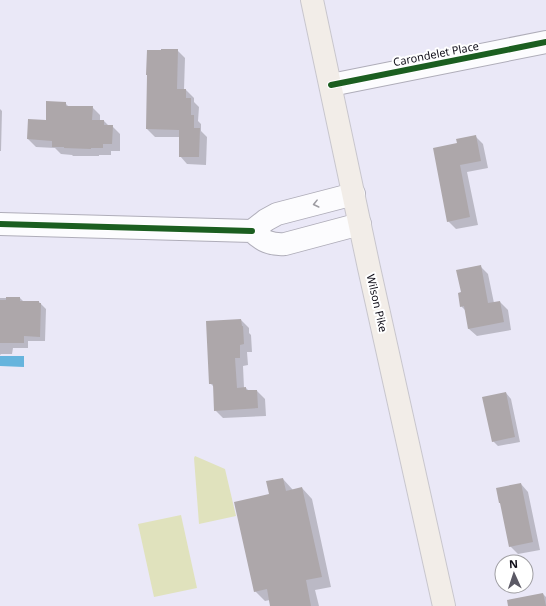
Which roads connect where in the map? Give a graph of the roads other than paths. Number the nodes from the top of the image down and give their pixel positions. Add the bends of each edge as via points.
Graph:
1 (312, 0) edge
2 (546, 42) edge
3 (331, 85) junction
4 (354, 194) junction
5 (0, 224) edge
6 (360, 224) junction
7 (252, 231) junction
8 (444, 606) edge

1 - 3 main road, Wilson Pike
2 - 3 street, Carondelet Place
3 - 4 main road, Wilson Pike
4 - 6 main road, Wilson Pike
4 -> 7 street via 277,214
5 - 7 street
6 - 7 street via 278,245 265,242
6 - 8 main road, Wilson Pike

